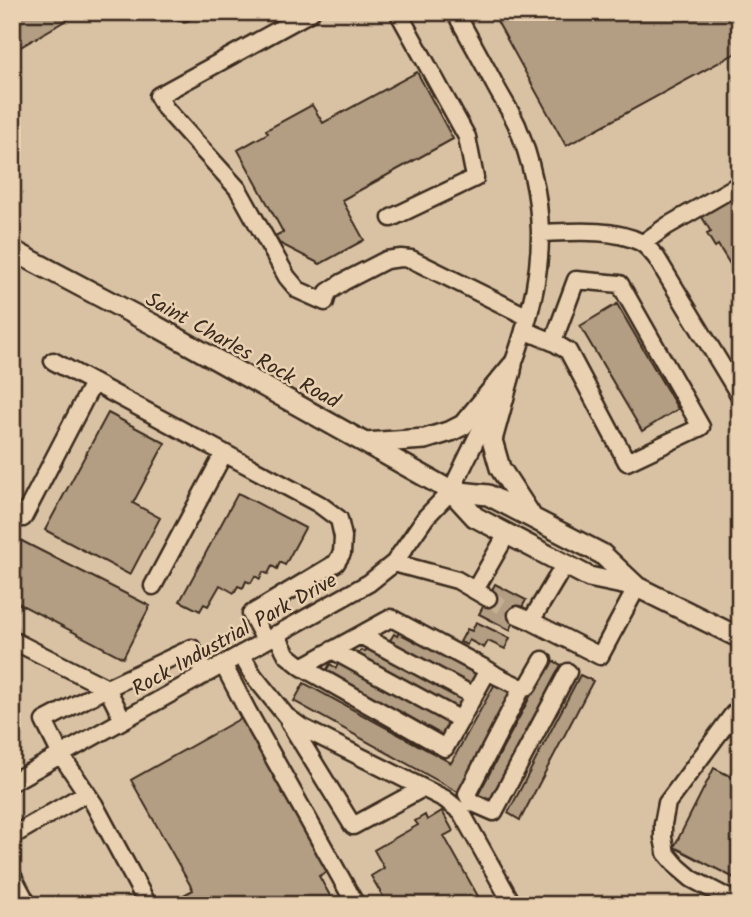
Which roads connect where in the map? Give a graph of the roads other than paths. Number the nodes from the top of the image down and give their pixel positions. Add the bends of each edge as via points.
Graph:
1 (311, 12) edge
2 (398, 12) edge
3 (455, 12) edge
4 (740, 184) edge
5 (391, 218) dead end
6 (541, 233) junction
7 (643, 243) junction
8 (12, 250) edge
9 (526, 324) junction
10 (553, 342) junction
11 (53, 361) dead end
12 (512, 366) junction
13 (93, 383) junction
14 (740, 397) edge
15 (364, 443) junction
16 (224, 453) junction
17 (450, 491) junction
18 (23, 518) dead end
19 (533, 518) junction
20 (507, 534) junction
21 (394, 563) junction
22 (565, 564) junction
23 (153, 586) dead end
24 (637, 587) junction
25 (360, 635) junction
26 (271, 637) junction
27 (740, 638) edge
28 (12, 640) edge
29 (332, 650) junction
30 (241, 654) junction
31 (543, 660) dead end
32 (223, 664) junction
33 (302, 667) junction
34 (488, 670) junction
35 (568, 672) dead end
36 (205, 674) junction
37 (107, 688) junction
38 (522, 688) junction
39 (474, 696) junction
40 (738, 709) edge
41 (286, 716) junction
42 (123, 720) junction
43 (461, 720) junction
44 (61, 755) junction
45 (12, 782) edge
46 (423, 788) junction
47 (86, 793) junction
48 (12, 836) edge
49 (12, 875) edge
50 (740, 904) edge
51 (28, 905) edge
52 (148, 905) edge
53 (356, 905) edge
54 (513, 905) edge

1 - 9 street via 158,96 165,108 238,189 298,290 324,302 328,292 386,260 411,259
2 - 5 street via 467,137 475,178
3 - 6 street, Rock Industrial Park Drive via 516,122 535,181
4 - 7 street
6 - 7 street via 597,232
6 - 9 street, Rock Industrial Park Drive via 540,264
7 - 14 street via 656,257
8 - 15 main road, Saint Charles Rock Road
9 - 10 street
9 - 12 street, Rock Industrial Park Drive
10 - 10 street via 568,351 627,463 701,427 620,285 576,280
11 - 13 street
12 - 15 main road via 463,425 425,439
12 - 17 street, Rock Industrial Park Drive
12 - 19 main road via 492,440 500,468
13 - 16 street
13 - 18 street
15 - 17 main road, Saint Charles Rock Road
16 - 23 street
16 - 26 street via 319,504 338,519 343,537 336,563 251,614
17 - 19 main road, Saint Charles Rock Road via 488,495
17 - 20 main road, Saint Charles Rock Road via 475,517
17 - 21 street, Rock Industrial Park Drive
19 - 24 main road, Saint Charles Rock Road via 602,554
20 - 21 street via 481,594 457,580
20 - 22 main road, Saint Charles Rock Road
21 - 26 street, Rock Industrial Park Drive via 369,583
22 - 24 main road, Saint Charles Rock Road via 589,577
22 - 24 street via 524,618 600,656
24 - 27 main road, Saint Charles Rock Road
25 - 29 street
25 - 34 street via 391,618
25 - 39 street
26 - 30 street, Rock Industrial Park Drive
26 - 33 street
28 - 37 street
29 - 33 street
29 - 43 street
30 - 32 street, Rock Industrial Park Drive
30 - 41 street
31 - 38 street via 528,686
32 - 36 street, Rock Industrial Park Drive
32 - 53 street
33 - 43 street via 445,748
34 - 38 street
34 - 39 street
35 - 38 street via 494,812 471,802 467,794
36 - 37 street via 192,648
36 - 42 street, Rock Industrial Park Drive
37 - 42 street
37 - 44 street via 44,721
39 - 43 street
40 - 50 street via 667,803 663,838 666,853 692,879
41 - 46 street
41 - 46 street via 353,826
42 - 44 street, Rock Industrial Park Drive
44 - 45 street, Rock Industrial Park Drive
44 - 47 street
46 - 54 street via 461,812
47 - 48 street
47 - 52 street
49 - 51 street

